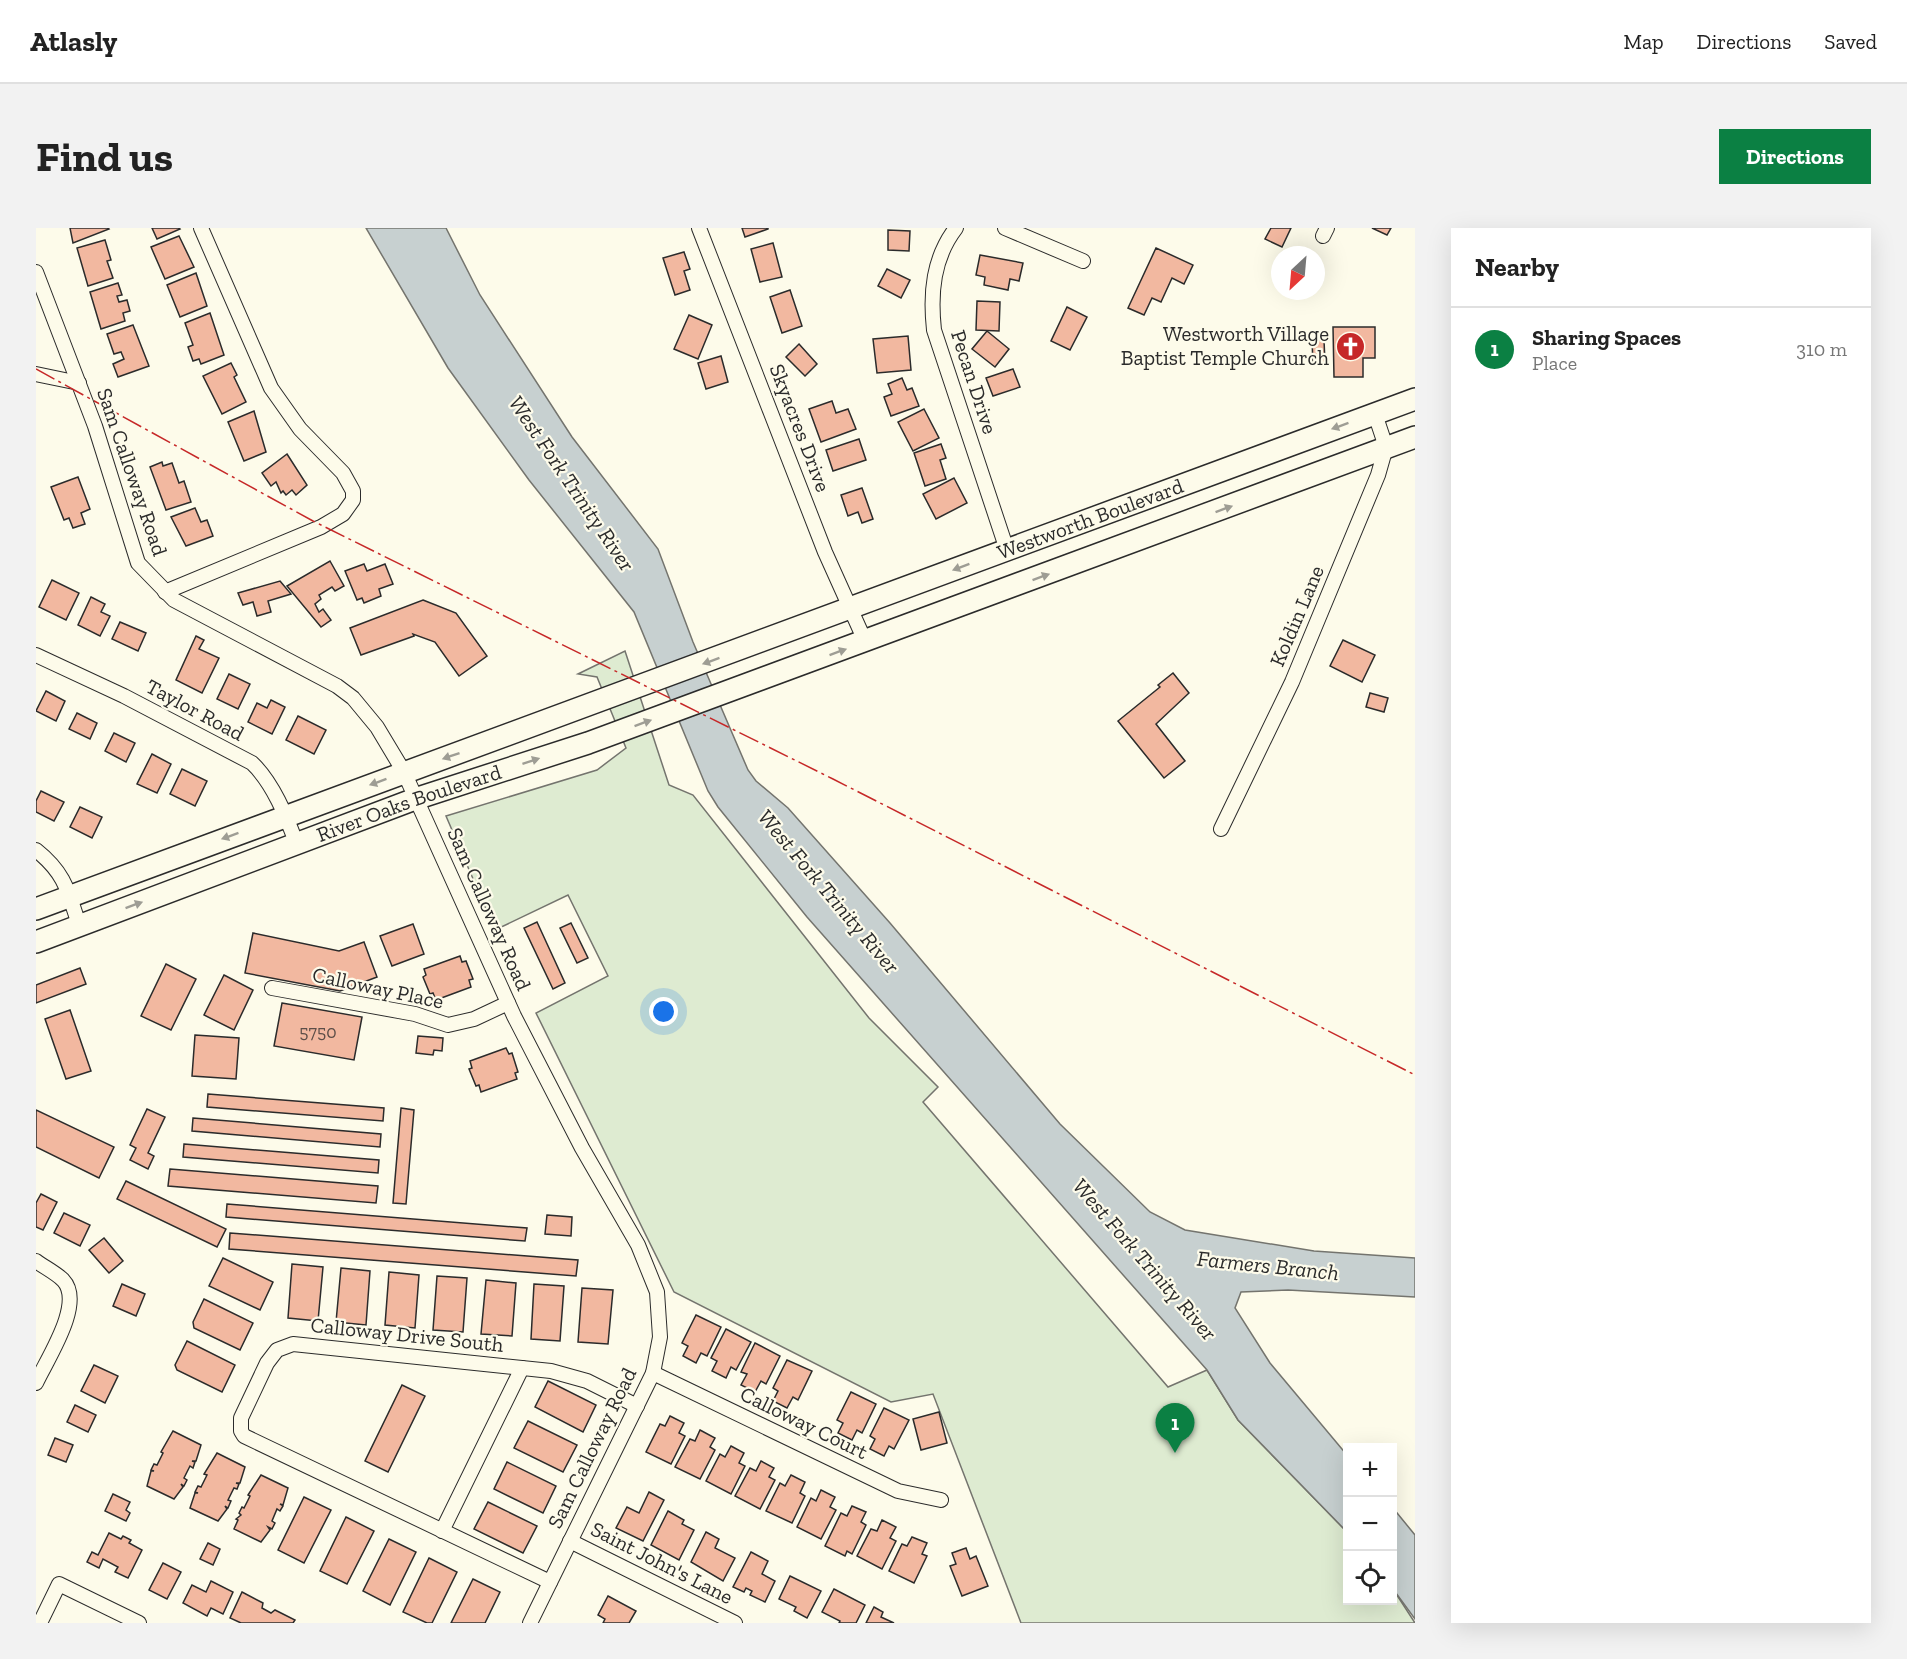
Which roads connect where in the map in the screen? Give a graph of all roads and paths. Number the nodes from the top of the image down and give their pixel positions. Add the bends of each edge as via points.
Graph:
1 (201, 228) edge
2 (699, 228) edge
3 (956, 228) edge
4 (1005, 228) edge
5 (1083, 261) dead end
6 (36, 272) edge
7 (36, 374) edge
8 (79, 383) junction
9 (1415, 399) edge
10 (1375, 414) junction
11 (1415, 437) edge
12 (1386, 447) junction
13 (1007, 550) junction
14 (165, 592) junction
15 (853, 608) junction
16 (766, 640) joint
17 (866, 642) junction
18 (36, 655) edge
19 (783, 672) joint
20 (404, 772) junction
21 (415, 799) junction
22 (285, 816) junction
23 (1221, 829) dead end
24 (296, 842) junction
25 (36, 850) edge
26 (70, 896) junction
27 (36, 909) edge
28 (79, 926) junction
29 (36, 942) edge
30 (272, 988) dead end
31 (508, 1003) junction
32 (36, 1261) edge
33 (522, 1368) junction
34 (653, 1373) junction
35 (36, 1383) edge
36 (637, 1406) junction
37 (941, 1500) dead end
38 (442, 1531) junction
39 (570, 1541) junction
40 (550, 1582) junction
41 (40, 1623) edge
42 (138, 1623) edge
43 (530, 1623) edge
44 (735, 1623) edge

1 - 14 street via 271,388 300,429 343,473 353,491 353,500 344,514 321,527
2 - 15 street, Skyacres Drive via 825,552
3 - 13 street, Pecan Drive via 942,246 935,276 934,330
4 - 5 street
6 - 8 street, Sam Calloway Road
7 - 8 street
8 - 14 street, Sam Calloway Road via 138,563
9 - 10 main road, Westworth Boulevard
10 - 12 street
10 -> 13 main road, Westworth Boulevard
11 - 12 main road, Westworth Boulevard
17 -> 12 main road, Westworth Boulevard
12 - 23 street, Koldin Lane via 1292,682
13 -> 15 main road, Westworth Boulevard
14 - 20 street, Sam Calloway Road via 353,698 377,727
15 - 16 main road, Westworth Boulevard
15 - 17 street, Skyacres Drive
16 -> 20 main road, River Oaks Boulevard
19 -> 17 main road, Westworth Boulevard
18 - 22 street, Taylor Road via 124,696 252,764 261,772
21 -> 19 main road, River Oaks Boulevard via 588,743
20 - 21 street, Sam Calloway Road
20 -> 22 main road, River Oaks Boulevard
21 - 24 main road, River Oaks Boulevard
21 - 31 street, Sam Calloway Road
22 - 24 street, Taylor Road
22 -> 26 main road, River Oaks Boulevard
28 -> 24 main road, River Oaks Boulevard
25 - 26 street via 55,864
26 - 27 main road, River Oaks Boulevard
26 - 28 street
28 - 29 main road, River Oaks Boulevard
30 - 31 street, Calloway Place via 415,1014 448,1025 474,1019
31 - 34 street, Sam Calloway Road via 582,1148 638,1245 657,1292 660,1337
32 - 35 street via 63,1280 71,1297 70,1311
33 - 36 street, Calloway Drive South via 587,1381
33 - 38 street
33 - 38 street, Calloway Drive South via 306,1344 283,1347 267,1363 241,1418 244,1436
34 - 36 street, Sam Calloway Road
34 - 37 street, Calloway Court via 898,1491
36 - 39 street, Sam Calloway Road
38 - 40 street, Calloway Drive South
39 - 40 street, Sam Calloway Road
39 - 44 street, Saint John's Lane
40 - 43 street, Sam Calloway Road
41 - 42 street via 59,1584

